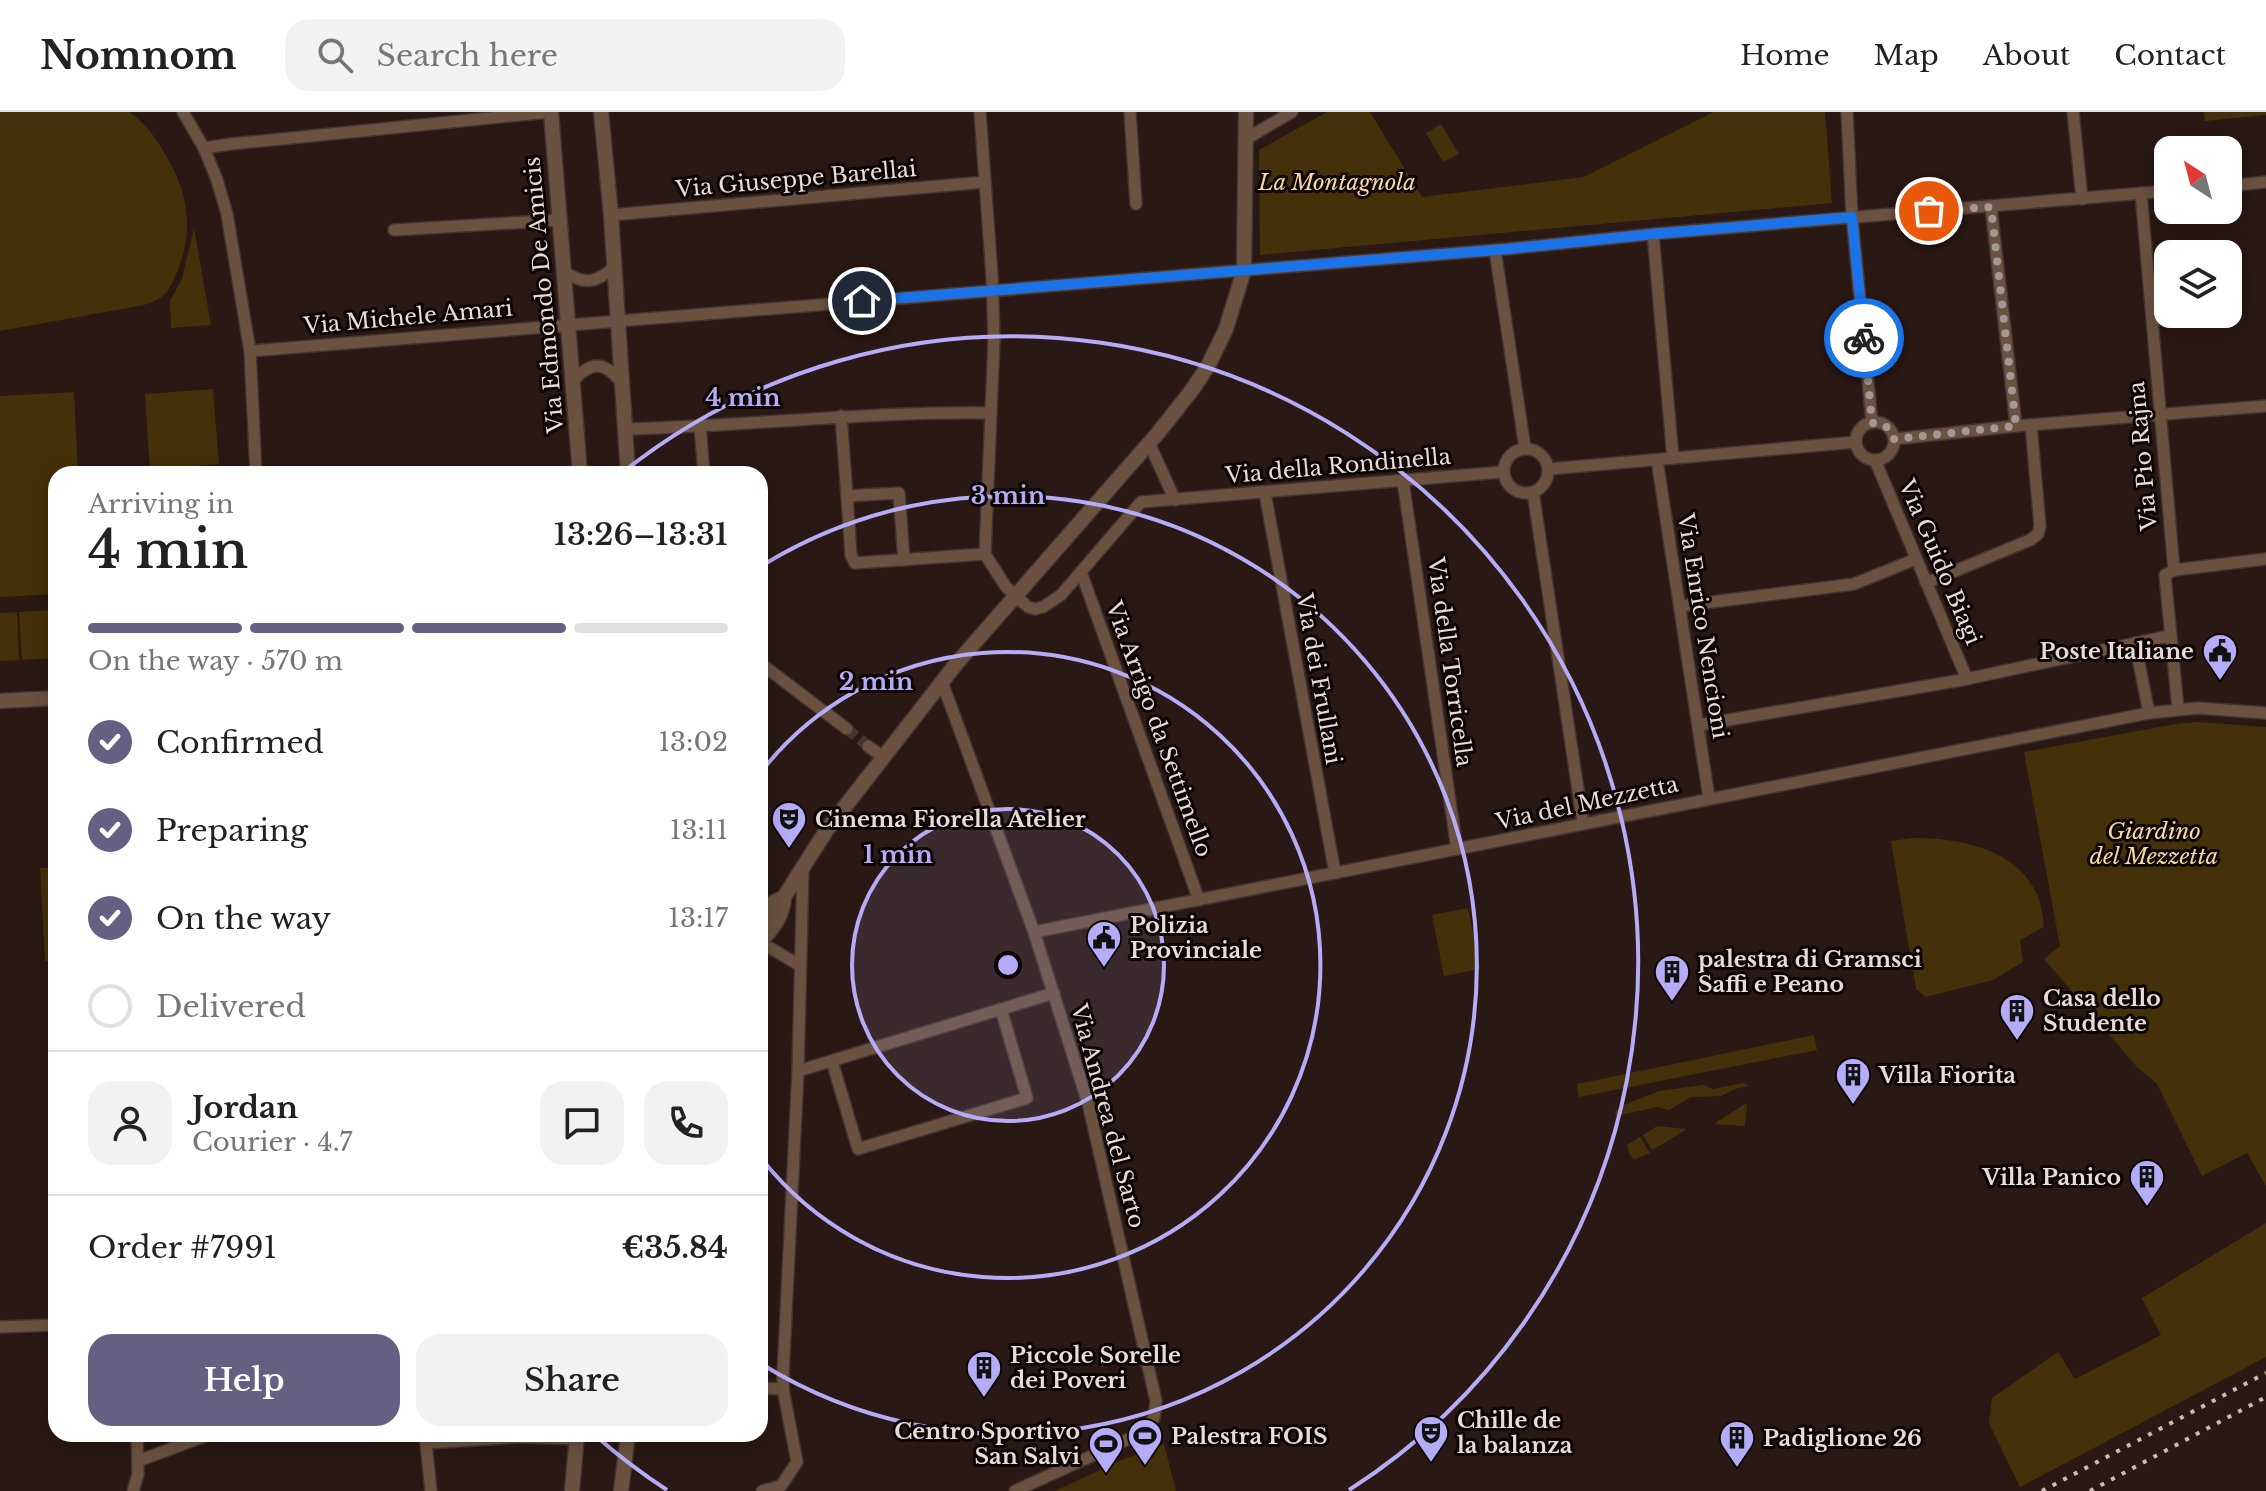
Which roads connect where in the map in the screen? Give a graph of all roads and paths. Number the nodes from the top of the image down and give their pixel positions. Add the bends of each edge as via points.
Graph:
1 (183, 112) edge
2 (550, 112) edge
3 (601, 112) edge
4 (980, 112) edge
5 (1130, 112) edge
6 (1246, 112) edge
7 (1292, 112) edge
8 (1847, 112) edge
9 (2073, 112) edge
10 (1246, 139) junction
11 (204, 148) junction
12 (985, 182) junction
13 (2266, 182) edge
14 (2242, 185) edge
15 (2154, 192) edge
16 (2141, 193) junction
17 (2082, 199) junction
18 (1136, 204) dead end
19 (1991, 207) junction
20 (611, 215) junction
21 (1852, 217) junction
22 (560, 220) junction
23 (394, 230) dead end
24 (1653, 234) junction
25 (1495, 250) junction
26 (613, 268) junction
27 (1244, 270) junction
28 (565, 272) junction
29 (993, 290) junction
30 (617, 320) junction
31 (569, 324) junction
32 (250, 351) junction
33 (573, 381) junction
34 (620, 381) junction
35 (2266, 406) edge
36 (991, 413) junction
37 (2160, 415) junction
38 (841, 416) junction
39 (1872, 423) junction
40 (700, 425) junction
41 (2031, 425) junction
42 (2016, 426) junction
43 (624, 429) junction
44 (1894, 439) junction
45 (1856, 442) junction
46 (1149, 443) junction
47 (1525, 448) junction
48 (1673, 458) junction
49 (1657, 460) junction
50 (1875, 460) junction
51 (256, 466) edge
52 (579, 466) edge
53 (627, 466) edge
54 (703, 466) edge
55 (1549, 469) junction
56 (1503, 472) junction
57 (1403, 481) junction
58 (1533, 492) junction
59 (1265, 493) junction
60 (847, 496) junction
61 (1175, 500) junction
62 (985, 554) junction
63 (1916, 559) junction
64 (2266, 559) edge
65 (904, 560) junction
66 (2174, 570) junction
67 (1081, 572) junction
68 (1926, 583) junction
69 (1014, 596) junction
70 (1680, 606) junction
71 (2169, 636) junction
72 (2135, 643) junction
73 (768, 669) edge
74 (1967, 679) junction
75 (942, 682) junction
76 (48, 698) edge
77 (0, 701) edge
78 (2178, 709) junction
79 (2149, 713) junction
80 (2266, 713) edge
81 (1699, 725) junction
82 (847, 729) tunnel mouth
83 (868, 746) tunnel mouth
84 (883, 757) junction
85 (1709, 798) junction
86 (1583, 823) junction
87 (1457, 849) junction
88 (803, 864) junction
89 (1335, 873) junction
90 (784, 897) junction
91 (1199, 900) junction
92 (768, 912) edge
93 (1034, 932) junction
94 (768, 934) edge
95 (768, 946) edge
96 (799, 965) junction
97 (1054, 993) junction
98 (1001, 1009) junction
99 (832, 1061) junction
100 (798, 1071) junction
101 (48, 1325) edge
102 (0, 1327) edge
103 (768, 1388) edge
104 (783, 1389) junction
105 (137, 1442) edge
106 (189, 1442) edge
107 (426, 1442) edge
108 (576, 1442) edge
109 (627, 1442) edge
110 (138, 1461) junction
111 (133, 1491) edge
112 (431, 1491) edge
113 (572, 1491) edge
114 (621, 1491) edge
115 (762, 1491) edge
116 (1015, 1491) edge

1 - 11 street
2 - 11 street
2 - 22 street, Via Edmondo De Amicis
3 - 20 street
4 - 12 street
5 - 18 street
6 - 10 street
7 - 10 street
8 - 21 street
9 - 17 street
10 - 27 street
11 - 32 street via 227,214
12 - 20 street, Via Giuseppe Barellai
12 - 29 street
13 - 14 street
15 - 16 street, Via Michele Amari
16 - 17 street, Via Michele Amari
16 - 37 street, Via Pio Rajna
17 - 19 street, Via Michele Amari
19 - 21 street, Via Michele Amari
19 - 42 street
20 - 26 street
21 - 24 street, Via Michele Amari
21 - 39 street
22 - 23 street
22 - 28 street, Via Edmondo De Amicis
24 - 25 street, Via Michele Amari
24 - 48 street
25 - 27 street, Via Michele Amari
25 - 47 street
26 - 28 street via 586,282
26 - 30 street
27 - 29 street, Via Michele Amari
27 - 46 street via 1214,356
28 - 31 street, Via Edmondo De Amicis
29 - 30 street, Via Michele Amari
29 - 36 street
30 - 31 street, Via Michele Amari
30 - 34 street
31 - 32 street, Via Michele Amari
31 - 33 street, Via Edmondo De Amicis
32 - 51 street
33 - 34 street via 597,366
33 - 52 street, Via Edmondo De Amicis
34 - 43 street
35 - 37 street
36 - 38 street
36 - 62 street
37 - 41 street
37 - 66 street, Via Pio Rajna
38 - 40 street
38 - 60 street
39 - 44 street via 1887,427
39 - 45 street via 1860,430
40 - 43 street
40 - 54 street
41 - 42 street
41 - 68 street via 2038,534
42 - 44 street
43 - 53 street
44 - 50 street via 1889,452
45 - 48 street
45 - 50 street via 1862,456
46 - 61 street
46 - 69 street
47 - 55 street via 1542,455
47 - 56 street via 1510,455
48 - 49 street
49 - 55 street
49 - 70 street, Via Enrico Nencioni
50 - 63 street, Via Guido Biagi
55 - 58 street via 1546,481
56 - 57 street, Via della Rondinella
56 - 58 street via 1513,489
57 - 59 street, Via della Rondinella
57 - 87 street, Via della Torricella
58 - 86 street
59 - 61 street, Via della Rondinella
59 - 89 street, Via dei Frullani
60 - 65 street via 853,561
60 - 65 street via 899,493
61 - 67 street, Via della Rondinella via 1141,502
62 - 65 street
62 - 69 street
63 - 68 street, Via Guido Biagi
63 - 70 street via 1854,584
64 - 66 street
66 - 71 street, Via Pio Rajna via 2164,578
67 - 69 street via 1043,607 1031,608
67 - 91 street, Via Arrigo da Settimello
68 - 74 street, Via Guido Biagi
69 - 75 street
70 - 81 street, Via Enrico Nencioni
71 - 72 street
71 - 78 street, Via Pio Rajna
72 - 74 street
72 - 79 street
73 - 82 street
74 - 81 street
75 - 84 street
75 - 93 street, Via Andrea del Sarto
76 - 77 street
78 - 79 street, Via del Mezzetta
78 - 80 street, Via del Mezzetta
79 - 85 street, Via del Mezzetta
81 - 85 street, Via Enrico Nencioni
83 - 84 street
84 - 88 street
85 - 86 street, Via del Mezzetta
86 - 87 street, Via del Mezzetta
87 - 89 street, Via del Mezzetta
88 - 90 street
88 - 96 street
89 - 91 street, Via del Mezzetta
90 - 92 street
90 - 94 street
91 - 93 street, Via del Mezzetta
93 - 97 street, Via Andrea del Sarto
95 - 96 street
96 - 100 street
97 - 98 street
97 - 116 street, Via Andrea del Sarto via 1088,1103 1156,1409 1142,1433
98 - 99 street
98 - 99 street via 1027,1098 858,1149
99 - 100 street
100 - 104 street
101 - 102 street
103 - 104 street
104 - 115 street via 797,1462 781,1486
105 - 110 street
106 - 110 street
107 - 112 street
108 - 113 street
109 - 114 street
110 - 111 street

